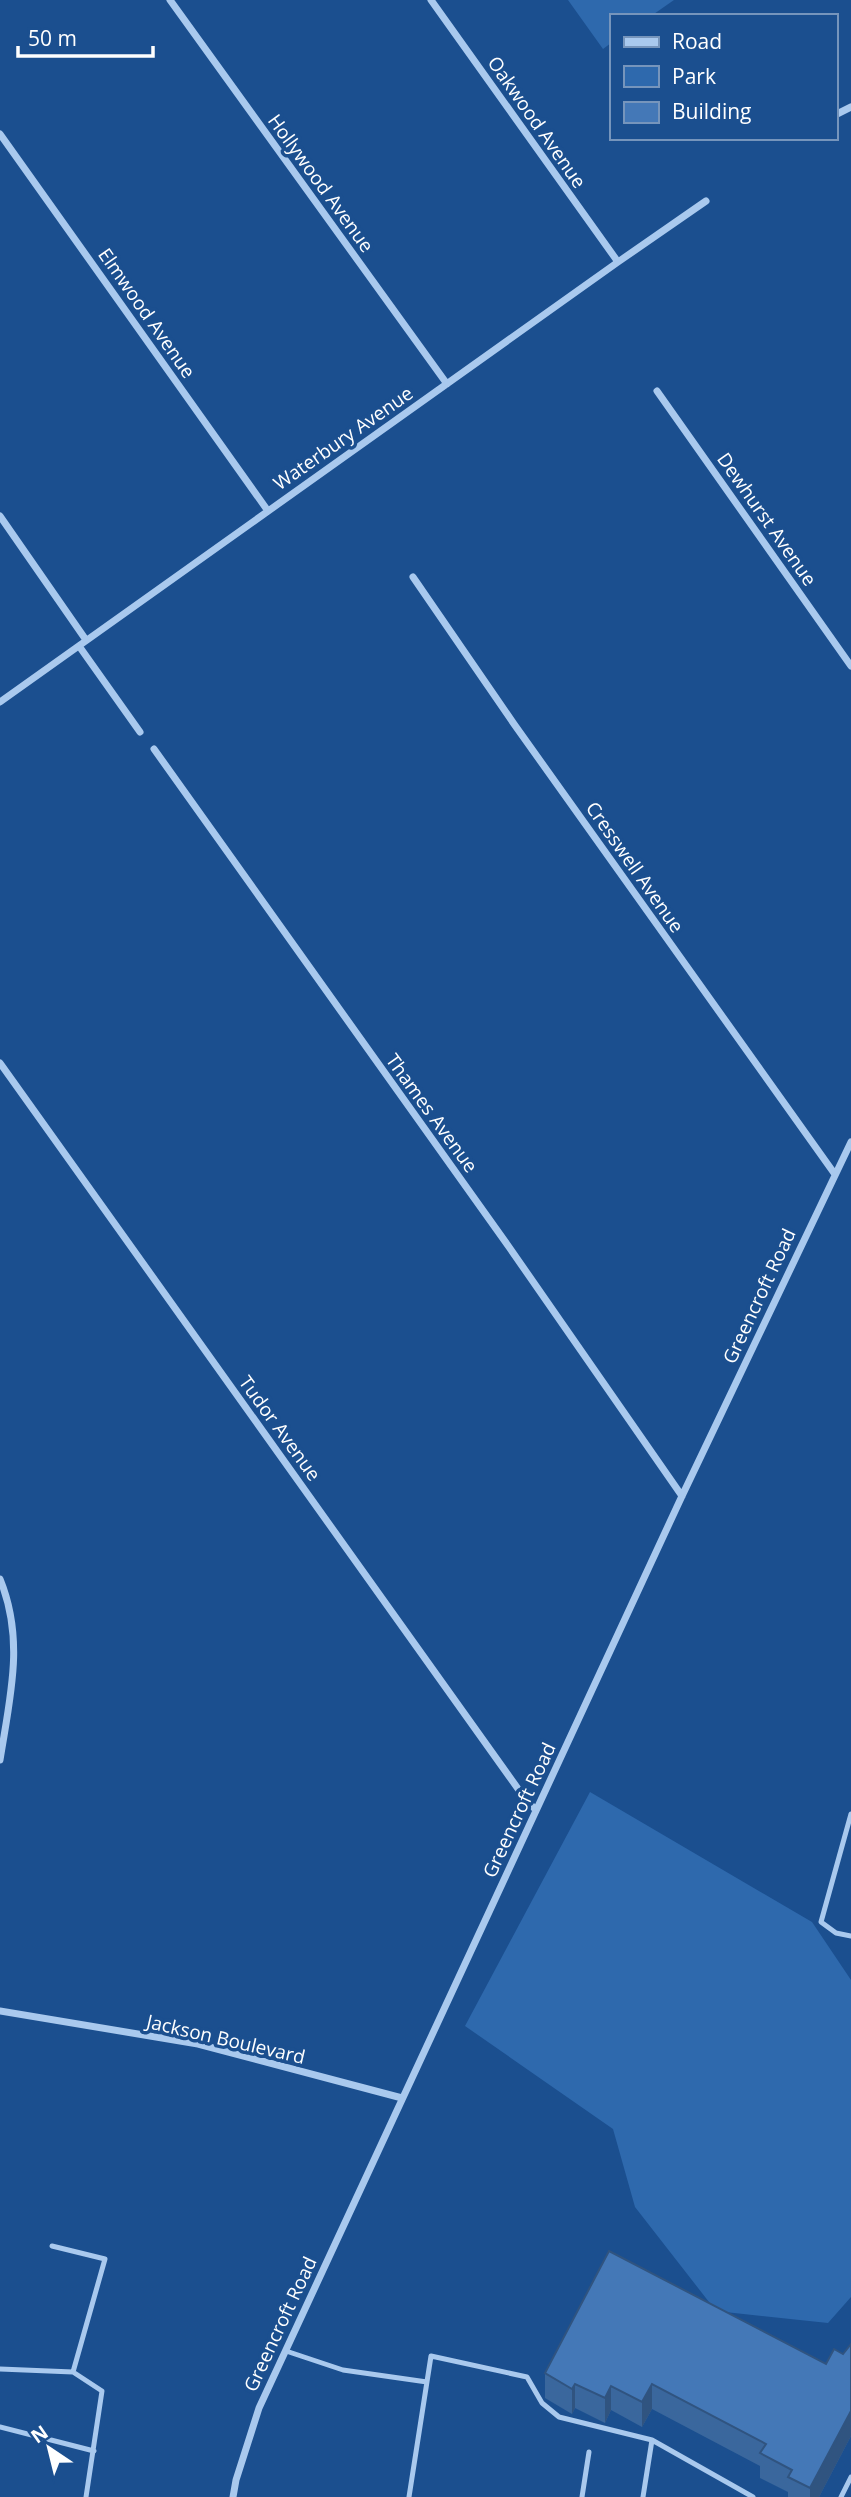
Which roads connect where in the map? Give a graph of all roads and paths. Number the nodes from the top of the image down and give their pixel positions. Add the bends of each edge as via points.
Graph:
1 (170, 0) edge
2 (431, 0) edge
3 (0, 134) edge
4 (706, 201) dead end
5 (618, 262) junction
6 (447, 384) junction
7 (656, 391) dead end
8 (268, 511) junction
9 (0, 516) edge
10 (413, 577) dead end
11 (86, 640) junction
12 (79, 646) junction
13 (851, 666) edge
14 (0, 702) edge
15 (140, 732) dead end
16 (154, 749) dead end
17 (0, 1063) edge
18 (851, 1142) edge
19 (834, 1173) junction
20 (682, 1496) junction
21 (0, 1579) edge
22 (0, 1759) edge
23 (536, 1810) junction
24 (851, 1814) edge
25 (851, 1937) edge
26 (0, 2011) edge
27 (401, 2098) junction
28 (52, 2246) dead end
29 (286, 2351) junction
30 (0, 2369) edge
31 (73, 2372) junction
32 (427, 2382) junction
33 (0, 2427) edge
34 (652, 2440) junction
35 (94, 2451) junction
36 (589, 2452) dead end
37 (851, 2477) edge
38 (86, 2497) edge
39 (233, 2497) edge
40 (409, 2497) edge
41 (582, 2497) edge
42 (642, 2497) edge
43 (753, 2497) edge
44 (841, 2497) edge

1 - 6 street, Hollywood Avenue
2 - 5 street, Oakwood Avenue
3 - 8 street, Elmwood Avenue
4 - 5 street, Waterbury Avenue
5 - 6 street, Waterbury Avenue
6 - 8 street, Waterbury Avenue
7 - 13 street, Dewhurst Avenue
8 - 11 street, Waterbury Avenue
9 - 11 street
10 - 19 street, Cresswell Avenue
11 - 12 street, Waterbury Avenue
12 - 14 street, Waterbury Avenue
12 - 15 street
16 - 20 street, Thames Avenue
17 - 23 street, Tudor Avenue
18 - 19 street, Greencroft Road
19 - 20 street, Greencroft Road
20 - 23 street, Greencroft Road
21 - 22 street via 14,1634 15,1666
23 - 27 street, Greencroft Road
24 - 25 lane via 821,1922
26 - 27 street, Jackson Boulevard via 198,2045
27 - 29 street, Greencroft Road
28 - 31 lane via 105,2259
29 - 32 lane via 343,2370
29 - 39 street, Greencroft Road via 259,2408
30 - 31 lane
31 - 35 lane via 102,2390
32 - 34 lane via 431,2356 527,2377 542,2403 559,2417
32 - 40 lane
33 - 35 lane
34 - 42 lane
34 - 43 lane
35 - 38 lane
36 - 41 lane
37 - 44 lane

